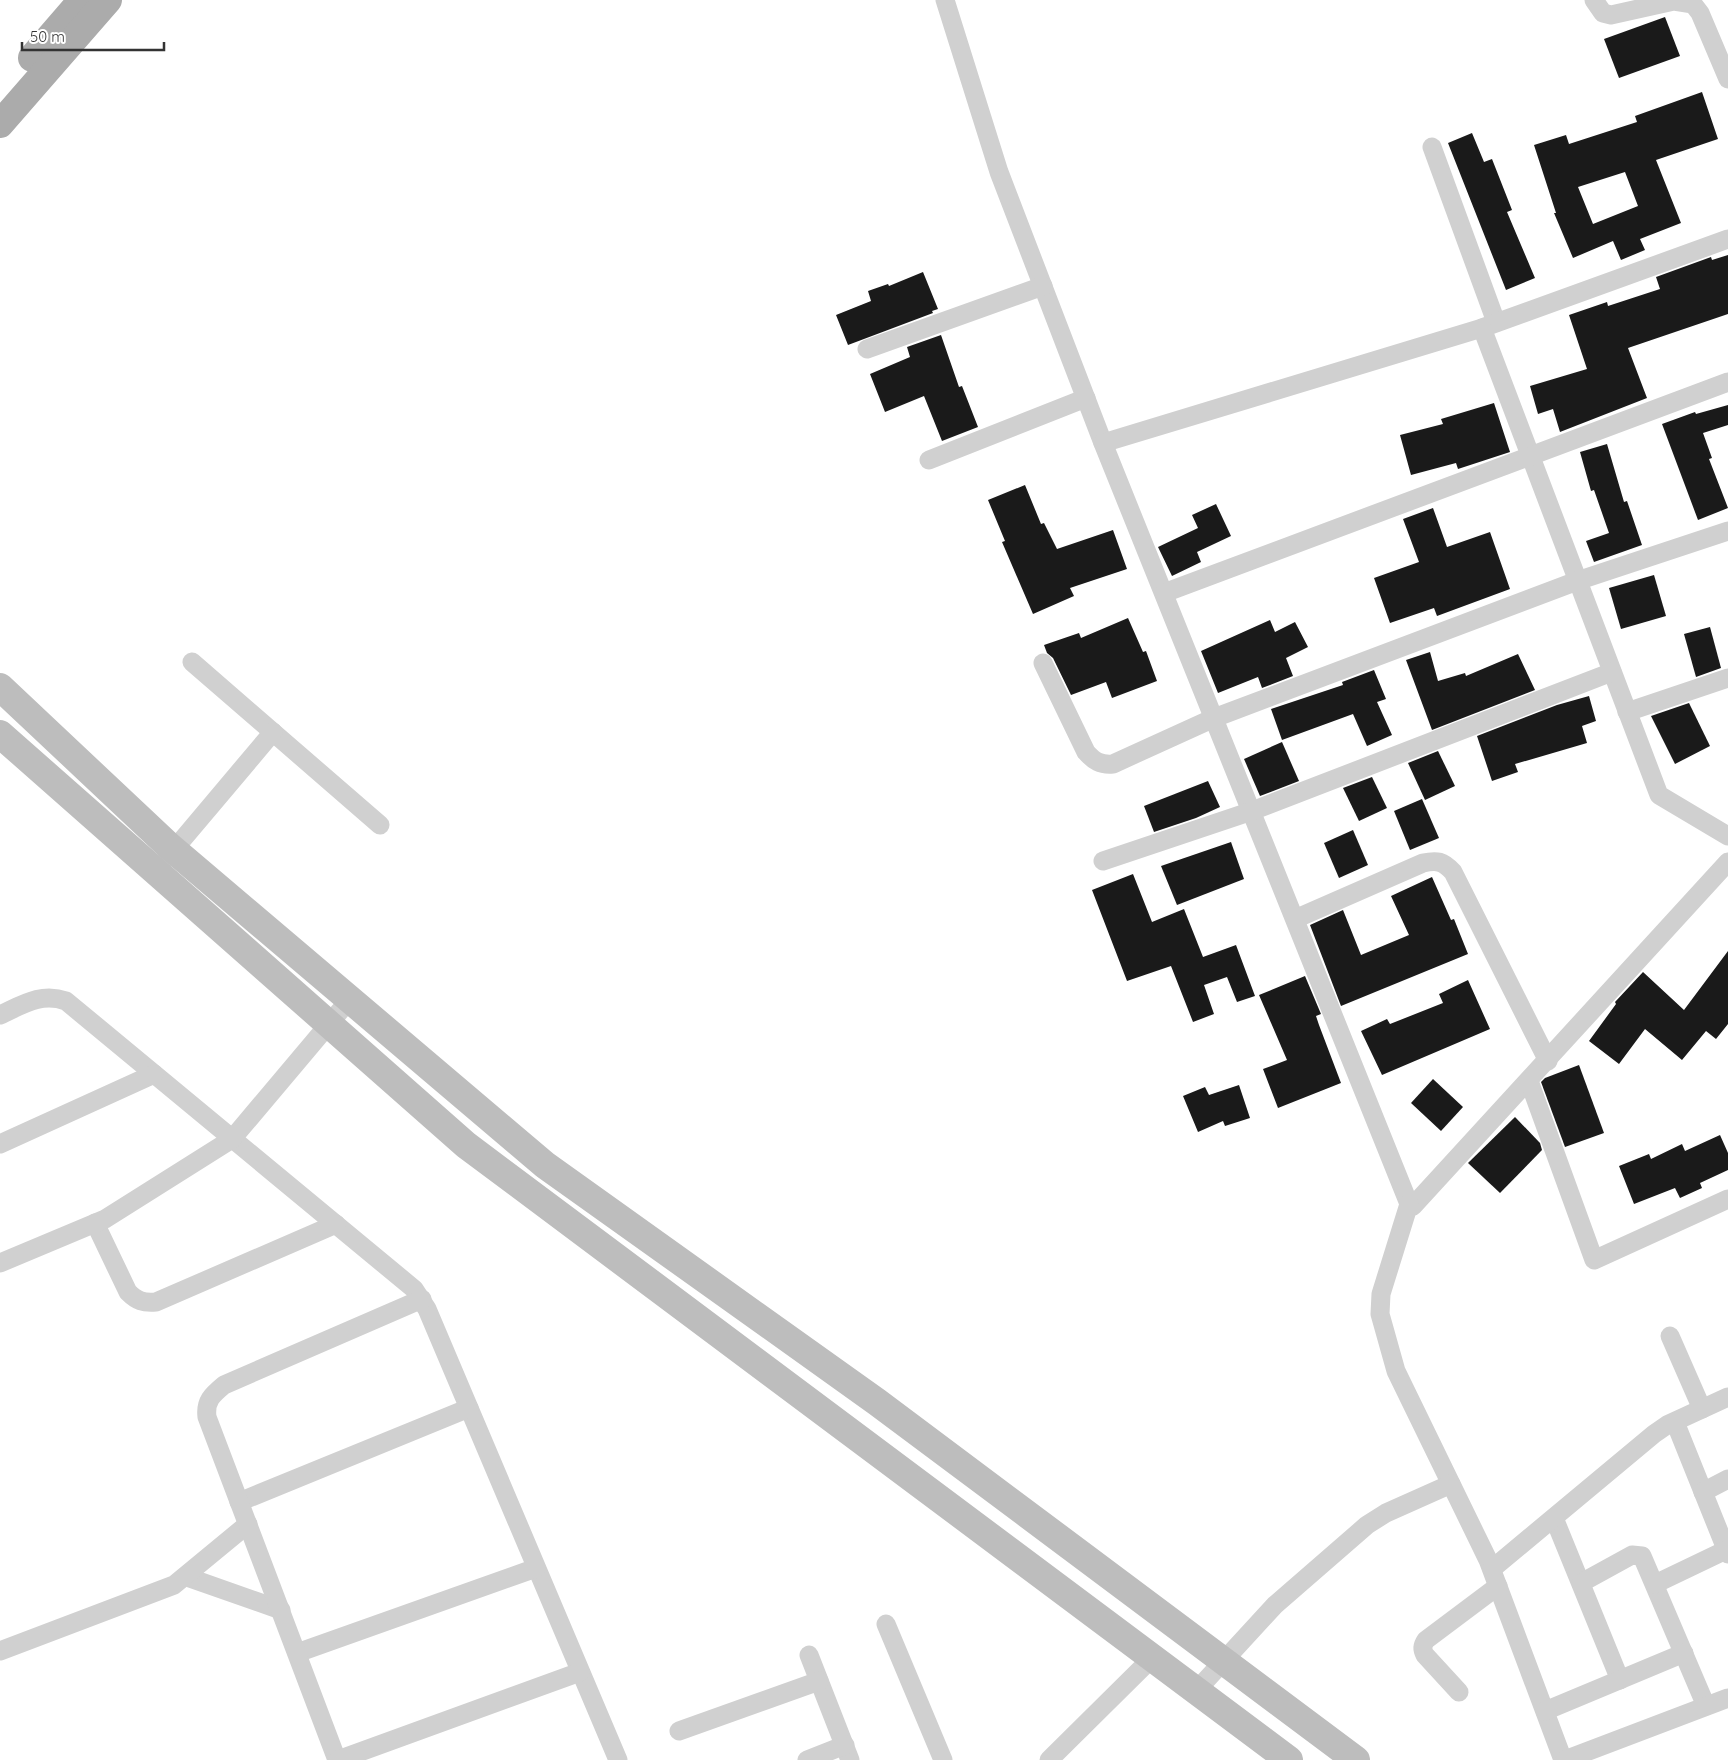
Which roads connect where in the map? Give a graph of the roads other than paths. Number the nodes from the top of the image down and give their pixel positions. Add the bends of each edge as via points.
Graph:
1 (82, 0) edge
2 (108, 0) edge
3 (944, 0) edge
4 (1594, 0) edge
5 (1728, 79) edge
6 (0, 95) edge
7 (0, 124) edge
8 (1432, 146) dead end
9 (1728, 239) edge
10 (1043, 286) junction
11 (1489, 325) junction
12 (867, 349) dead end
13 (1728, 382) edge
14 (1086, 398) junction
15 (1104, 443) junction
16 (1530, 457) junction
17 (929, 460) dead end
18 (1728, 531) edge
19 (1577, 581) junction
20 (1164, 593) junction
21 (192, 662) dead end
22 (1043, 662) dead end
23 (1612, 672) junction
24 (1728, 678) edge
25 (0, 687) edge
26 (1627, 712) junction
27 (1214, 718) junction
28 (272, 732) junction
29 (0, 734) edge
30 (1252, 811) junction
31 (380, 825) dead end
32 (1728, 836) edge
33 (174, 850) junction
34 (1103, 861) dead end
35 (1728, 862) edge
36 (156, 872) junction
37 (1295, 919) junction
38 (350, 999) junction
39 (0, 1015) edge
40 (329, 1024) junction
41 (1548, 1061) junction
42 (154, 1074) junction
43 (1529, 1081) junction
44 (232, 1139) junction
45 (0, 1144) edge
46 (1728, 1199) edge
47 (1410, 1204) junction
48 (96, 1224) junction
49 (336, 1224) junction
50 (667, 1252) junction
51 (0, 1263) edge
52 (649, 1282) junction
53 (422, 1298) junction
54 (1670, 1336) dead end
55 (1728, 1397) edge
56 (469, 1408) junction
57 (1702, 1409) junction
58 (1675, 1422) junction
59 (1728, 1479) edge
60 (1451, 1484) junction
61 (1703, 1492) junction
62 (239, 1502) junction
63 (1554, 1518) junction
64 (248, 1524) junction
65 (1727, 1552) edge
66 (536, 1568) junction
67 (188, 1577) junction
68 (1495, 1578) junction
69 (1581, 1583) junction
70 (1655, 1584) junction
71 (281, 1610) junction
72 (886, 1624) dead end
73 (0, 1651) edge
74 (297, 1653) junction
75 (1684, 1654) junction
76 (809, 1655) dead end
77 (1152, 1658) junction
78 (1223, 1660) junction
79 (580, 1672) junction
80 (1620, 1680) junction
81 (819, 1681) junction
82 (1196, 1691) junction
83 (1459, 1692) dead end
84 (1728, 1698) edge
85 (1706, 1706) junction
86 (1545, 1711) junction
87 (679, 1731) dead end
88 (848, 1753) edge
89 (338, 1760) edge
90 (618, 1760) edge
91 (807, 1760) edge
92 (943, 1760) edge
93 (1049, 1760) edge
94 (1288, 1760) edge
95 (1356, 1760) edge
96 (1564, 1760) edge

1 - 6 main road
2 - 7 main road
3 - 10 street via 999,172
4 - 5 street via 1603,13 1611,15 1674,1 1693,4 1700,13
8 - 11 street
9 - 11 street
10 - 12 street
10 - 14 street
11 - 15 street
11 - 16 street
13 - 16 street
14 - 15 street
14 - 17 street
15 - 20 street
16 - 19 street
16 - 20 street
18 - 19 street
19 - 23 street
19 - 27 street
20 - 27 street
21 - 28 street
22 - 27 street via 1086,752 1094,761 1104,765 1113,764
23 - 26 street
23 - 30 street
24 - 26 street
25 - 33 street
26 - 32 street via 1659,795
27 - 30 street
28 - 31 street
28 - 33 street
29 - 36 street
30 - 34 street
30 - 37 street
33 - 36 street
33 - 38 street
35 - 41 street
36 - 40 street
37 - 41 street via 1423,864 1435,860 1445,863 1453,872
37 - 47 street
38 - 40 street
38 - 50 street via 545,1165
39 - 42 street via 44,997 66,1001
40 - 44 street
40 - 52 street via 466,1145
41 - 43 street
42 - 44 street
42 - 45 street
43 - 46 street via 1594,1260
43 - 47 street via 1413,1206
44 - 48 street
44 - 49 street
47 - 60 street via 1379,1304 1399,1377
48 - 49 street via 128,1292 144,1303 156,1302
48 - 51 street
49 - 53 street
50 - 52 street
50 - 78 street via 884,1408
52 - 77 street
53 - 56 street
53 - 62 street via 224,1385 212,1395 206,1406 208,1417
54 - 57 street
55 - 57 street
56 - 62 street
56 - 66 street
57 - 58 street
58 - 61 street
58 - 63 street via 1654,1434
59 - 61 street
60 - 68 street
60 - 78 street via 1367,1525 1283,1598
61 - 65 street
62 - 64 street
63 - 68 street
63 - 69 street
64 - 67 street
64 - 71 street
65 - 70 street
66 - 74 street
66 - 79 street
67 - 71 street
67 - 73 street via 161,1592
68 - 83 street via 1423,1645 1425,1655
68 - 86 street
69 - 70 street via 1637,1554 1645,1560
69 - 80 street
70 - 75 street
71 - 74 street
72 - 92 street
74 - 89 street
75 - 80 street
75 - 85 street
76 - 81 street
77 - 82 street
77 - 93 street
78 - 82 street
78 - 95 street
79 - 89 street
79 - 90 street
80 - 86 street
81 - 87 street
81 - 88 street
82 - 94 street
84 - 85 street
85 - 96 street
86 - 96 street
88 - 91 street

